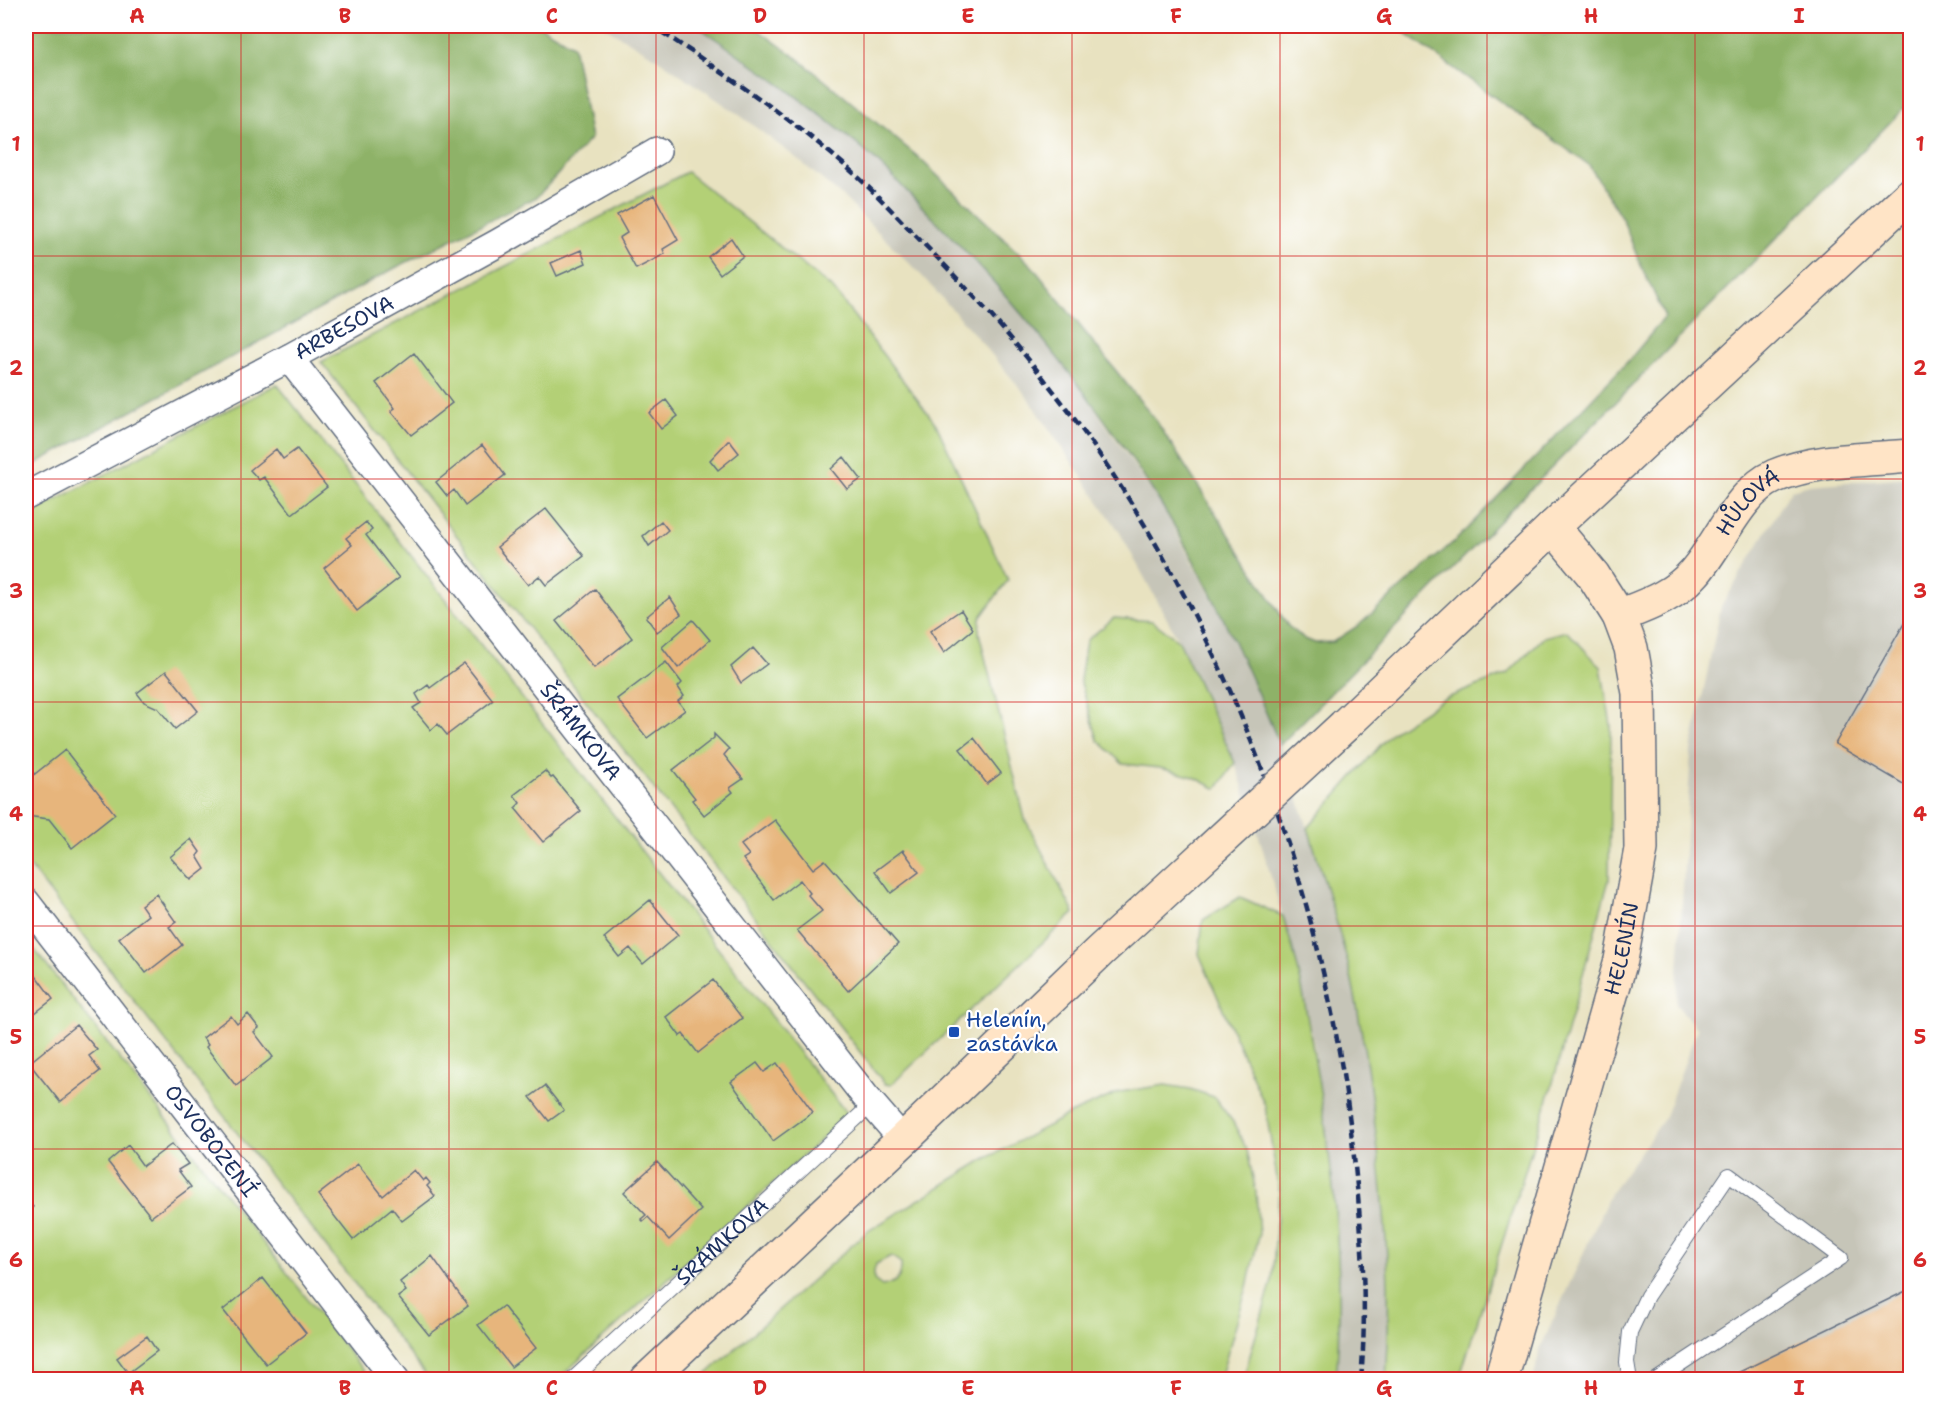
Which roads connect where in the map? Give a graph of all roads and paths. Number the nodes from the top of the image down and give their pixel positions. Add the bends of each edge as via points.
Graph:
1 (657, 151) dead end
2 (1905, 200) edge
3 (289, 358) junction
4 (1911, 456) edge
5 (26, 496) edge
6 (1553, 527) junction
7 (1619, 616) junction
8 (26, 902) edge
9 (872, 1104) junction
10 (903, 1140) junction
11 (396, 1380) edge
12 (572, 1380) edge
13 (647, 1380) edge
14 (1502, 1380) edge
15 (1630, 1380) edge
16 (1656, 1380) edge

1 - 3 street, ARBESOVA
2 - 6 main road
3 - 5 street, ARBESOVA
3 - 9 street, ŠRÁMKOVA
4 - 7 main road, HŮLOVÁ via 1805,466 1773,476 1751,493 1680,587 1662,599
6 - 7 main road, HELENÍN via 1593,575
6 - 10 main road, bridge
7 - 14 main road, HELENÍN via 1639,693 1641,849 1621,960
8 - 11 street, OSVOBOZENÍ
9 - 10 street, ŠRÁMKOVA
9 - 12 lane, ŠRÁMKOVA
10 - 13 main road
15 - 16 lane via 1630,1332 1647,1296 1729,1175 1841,1258

